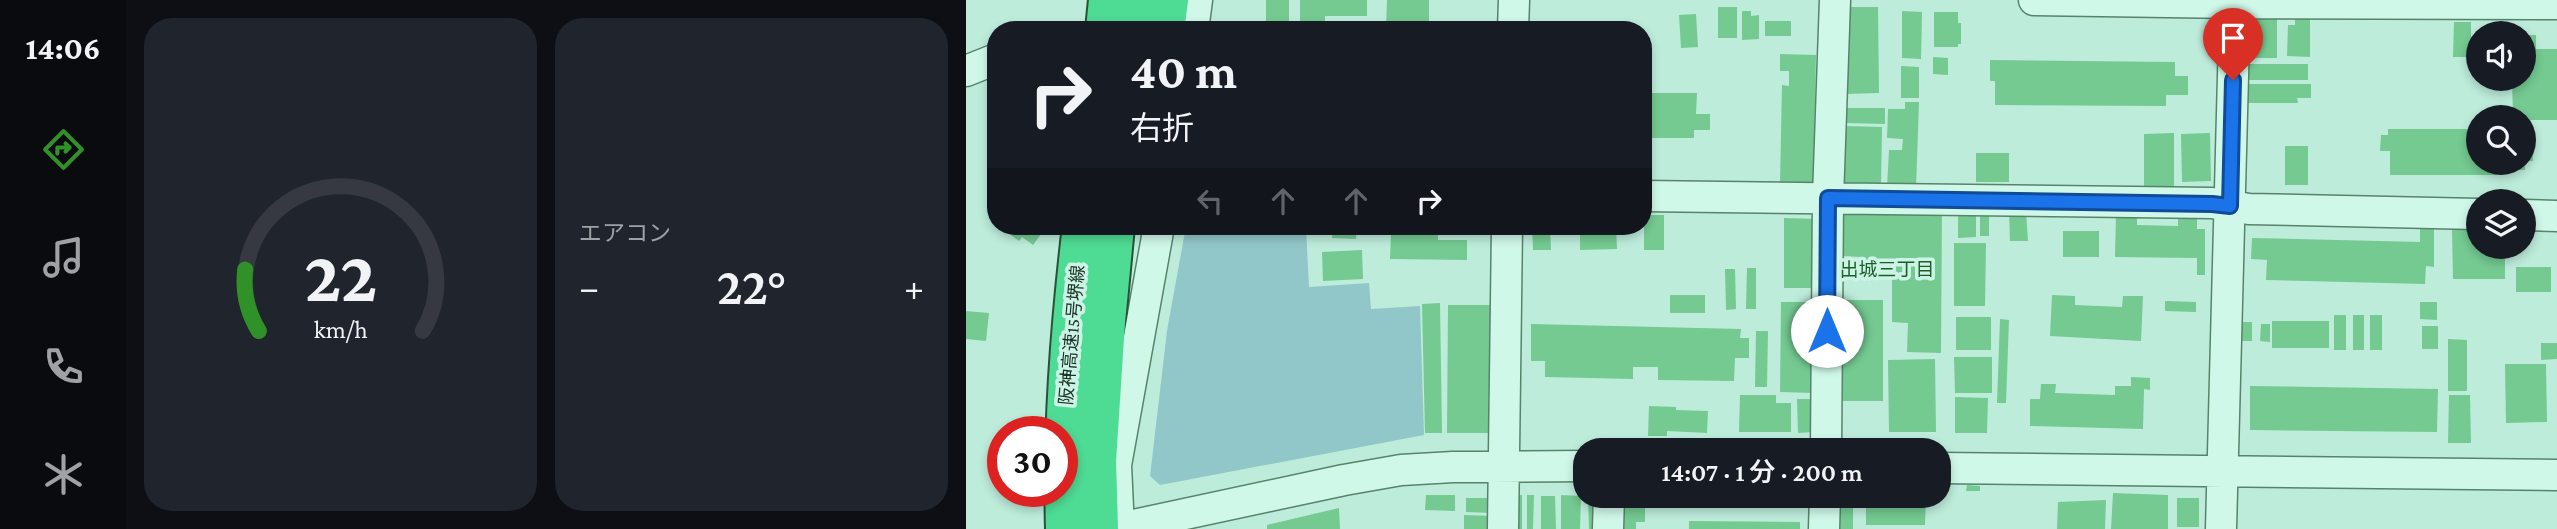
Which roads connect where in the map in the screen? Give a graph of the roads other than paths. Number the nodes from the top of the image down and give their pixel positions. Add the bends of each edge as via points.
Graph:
1 (1100, 0) edge
2 (1108, 0) edge
3 (1139, 0) edge
4 (1169, 0) edge
5 (1197, 0) edge
6 (1514, 0) edge
7 (1835, 0) edge
8 (2035, 0) edge
9 (2235, 2) edge
10 (2557, 4) edge
11 (1098, 21) edge
12 (1106, 21) edge
13 (1136, 21) edge
14 (1166, 21) edge
15 (1195, 21) edge
16 (1513, 21) edge
17 (987, 63) edge
18 (966, 71) edge
19 (1652, 196) edge
20 (1828, 198) junction
21 (2230, 206) junction
22 (2466, 214) edge
23 (2536, 215) edge
24 (2557, 216) edge
25 (1073, 235) edge
26 (1081, 235) edge
27 (1114, 235) edge
28 (1130, 235) edge
29 (1157, 235) edge
30 (1507, 235) edge
31 (1050, 416) edge
32 (1826, 438) edge
33 (1097, 461) junction
34 (1505, 466) junction
35 (1573, 466) edge
36 (1951, 468) edge
37 (2223, 471) junction
38 (2557, 475) edge
39 (1045, 507) edge
40 (1609, 508) edge
41 (1825, 508) edge
42 (1046, 529) edge
43 (1065, 529) edge
44 (1113, 529) edge
45 (1503, 529) edge
46 (1608, 529) edge
47 (1824, 529) edge
48 (2221, 529) edge

1 - 11 street
2 - 12 highway
3 - 13 highway
4 - 14 highway
5 - 15 street
6 - 16 street
7 - 20 street
8 - 9 street
9 - 10 street
9 - 21 street
17 - 18 street
19 - 20 street
20 - 21 street
20 - 32 street
21 - 22 street
21 - 37 street
23 - 24 street
25 - 31 street via 1054,347
26 - 43 highway, 阪神高速15号堺線 via 1067,388
27 - 33 highway, 阪神高速15号堺線
28 - 33 highway
29 - 44 street via 1116,465
30 - 34 street
33 - 44 highway, 阪神高速15号堺線
34 - 35 street
34 - 44 street via 1401,470
34 - 45 street
36 - 37 street
37 - 38 street
37 - 48 street
39 - 42 street
40 - 46 street
41 - 47 street

